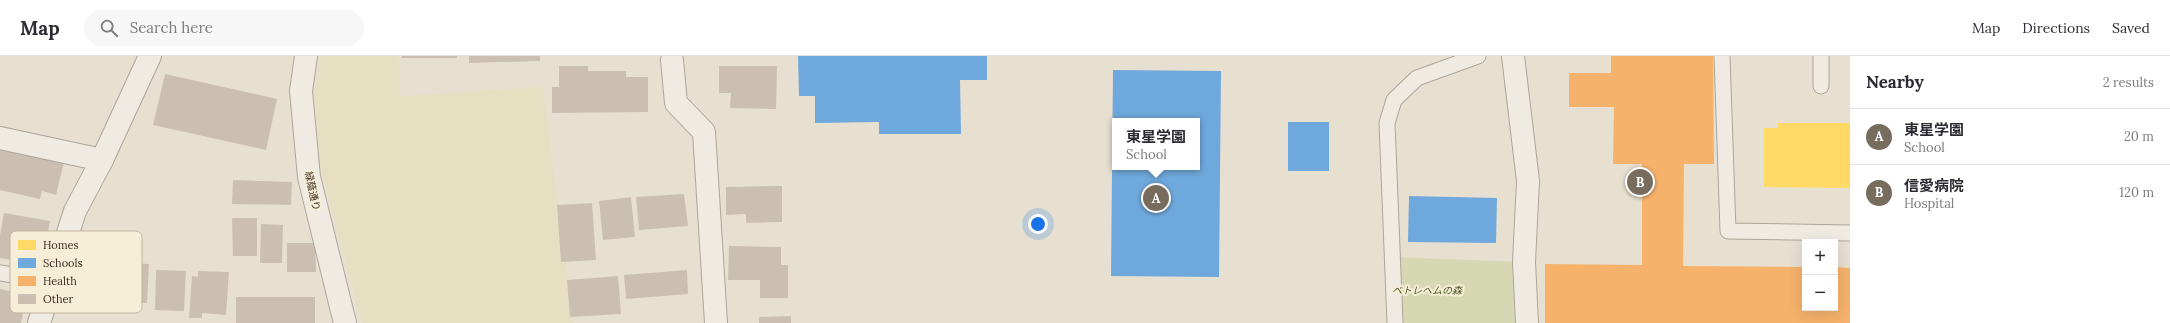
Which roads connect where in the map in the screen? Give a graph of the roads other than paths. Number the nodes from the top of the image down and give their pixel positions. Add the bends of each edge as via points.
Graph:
1 (150, 56) edge
2 (306, 56) edge
3 (1478, 56) edge
4 (1513, 56) edge
5 (1722, 56) edge
6 (1821, 56) edge
7 (672, 60) dead end
8 (1821, 86) dead end
9 (0, 138) edge
10 (102, 160) junction
11 (68, 231) edge
12 (1850, 233) edge
13 (0, 273) edge
14 (10, 275) edge
15 (42, 313) edge
16 (39, 323) edge
17 (344, 323) edge
18 (716, 323) edge
19 (1396, 323) edge
20 (1527, 323) edge

1 - 10 street
2 - 17 street, 緑蔭通り via 301,91 309,177
3 - 19 lane via 1417,78 1394,100 1386,122
4 - 20 street via 1528,181 1524,262
5 - 12 lane via 1728,231
6 - 8 lane
7 - 18 street via 676,102 704,132
9 - 10 street
10 - 11 street via 75,211
13 - 14 lane
15 - 16 street

